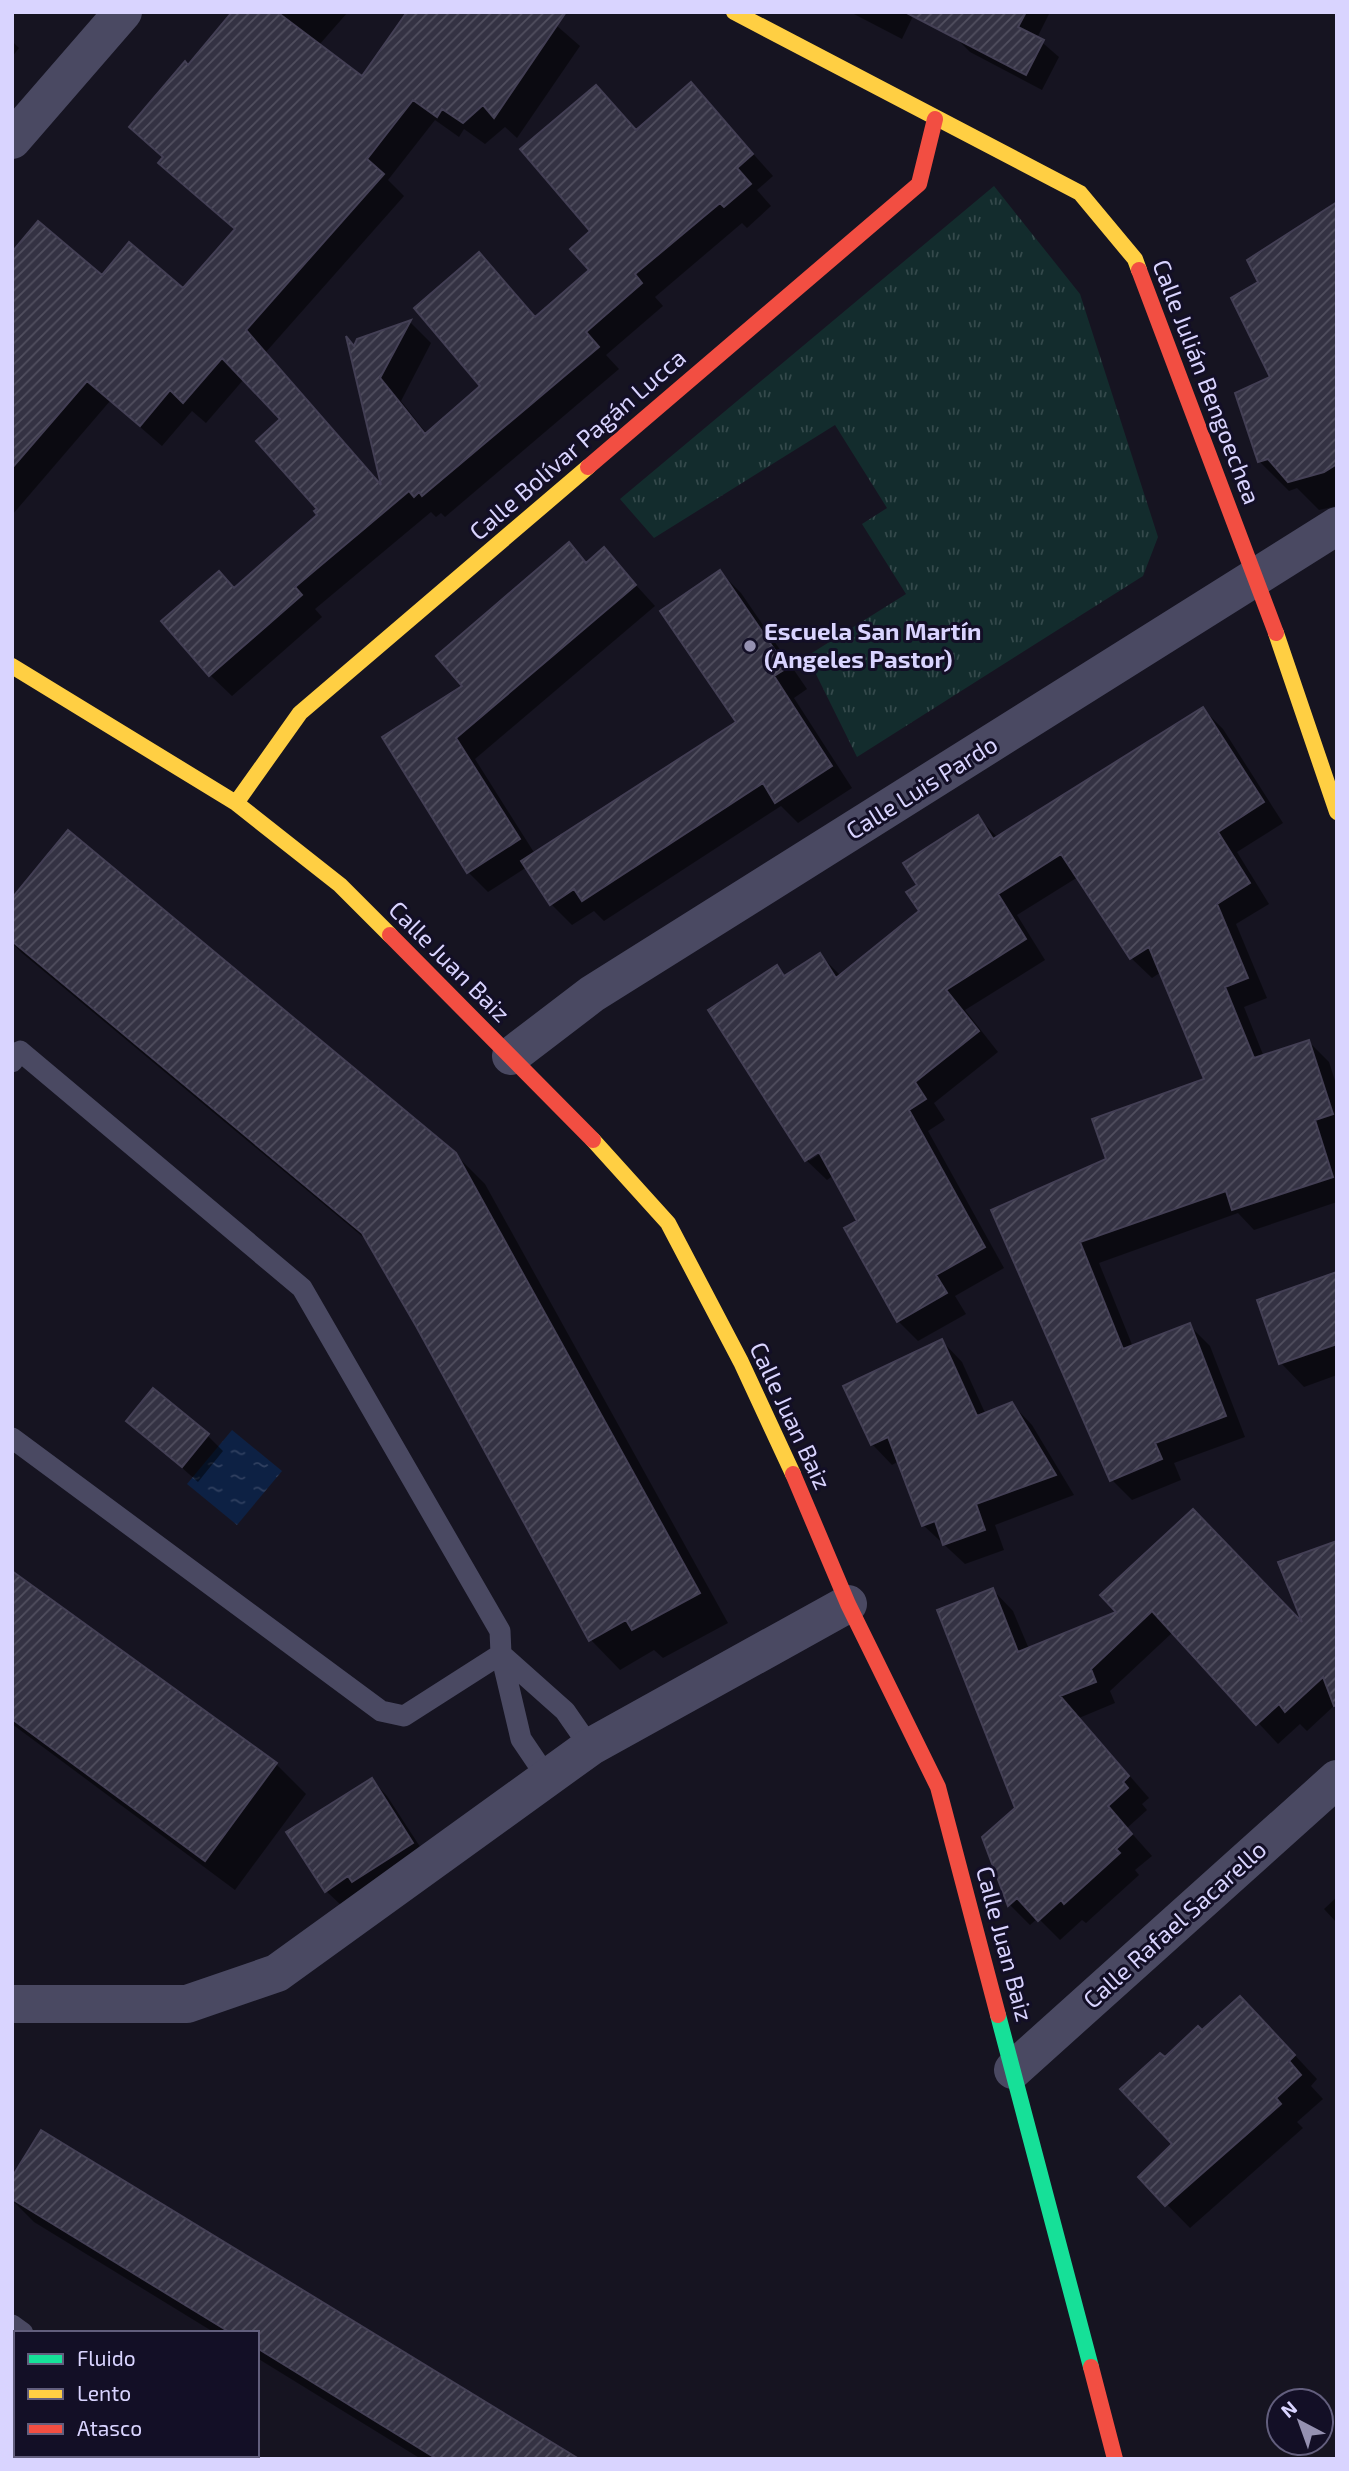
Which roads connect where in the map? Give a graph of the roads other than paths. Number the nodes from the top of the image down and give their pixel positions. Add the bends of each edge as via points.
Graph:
1 (123, 12) edge
2 (734, 12) edge
3 (935, 120) junction
4 (12, 140) edge
5 (1337, 526) edge
6 (1257, 578) junction
7 (12, 666) edge
8 (236, 803) junction
9 (1337, 812) edge
10 (511, 1056) junction
11 (12, 1062) edge
12 (12, 1438) edge
13 (848, 1604) junction
14 (501, 1654) junction
15 (590, 1747) junction
16 (545, 1776) junction
17 (1337, 1779) edge
18 (12, 2004) edge
19 (1013, 2070) junction
20 (1115, 2459) edge

1 - 4 street
2 - 3 street, Calle Julián Bengoechea
3 - 6 street, Calle Julián Bengoechea via 1080,192 1136,259
3 - 8 street, Calle Bolívar Pagán Lucca via 919,184 300,713
5 - 6 street, Calle Luis Pardo
6 - 9 street, Calle Julián Bengoechea
6 - 10 street, Calle Luis Pardo via 592,995
7 - 8 street, Calle Juan Baiz
8 - 10 street, Calle Juan Baiz via 340,885
10 - 13 street, Calle Juan Baiz via 668,1223 741,1362
11 - 14 lane via 20,1051 302,1288 500,1631
12 - 14 lane via 382,1711 404,1716
13 - 15 street
13 - 19 street, Calle Juan Baiz via 939,1787
14 - 15 lane via 565,1710
14 - 16 lane via 521,1739
15 - 16 street
16 - 18 street via 277,1973 187,2004
17 - 19 street, Calle Rafael Sacarello
19 - 20 street, Calle Juan Baiz

